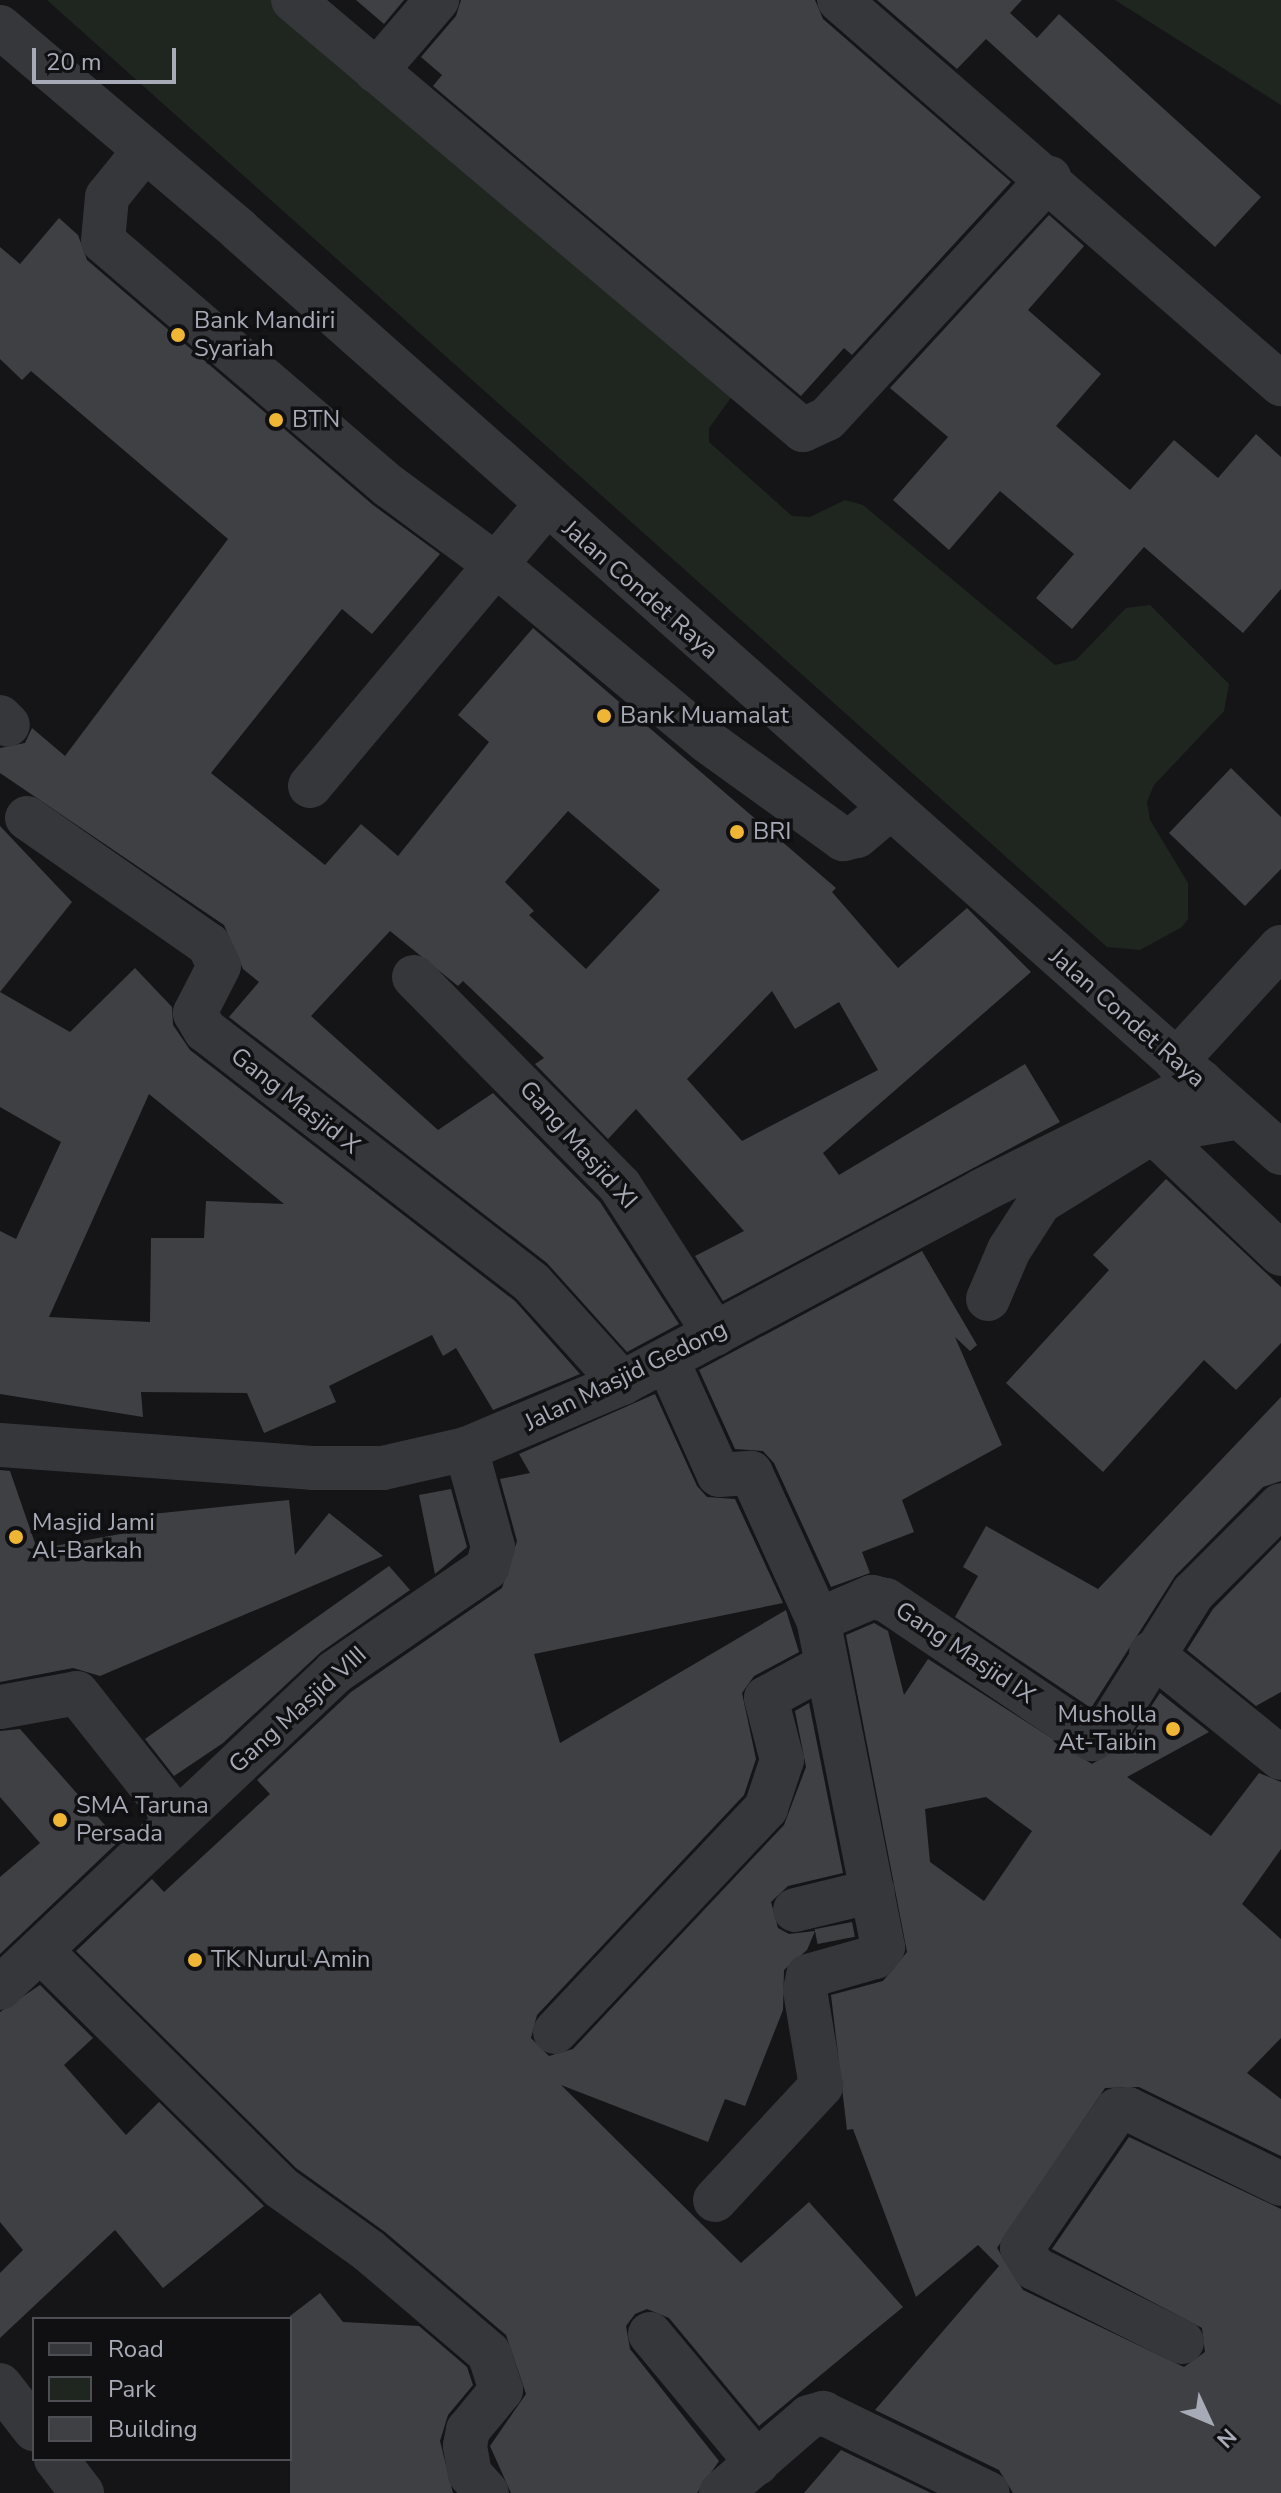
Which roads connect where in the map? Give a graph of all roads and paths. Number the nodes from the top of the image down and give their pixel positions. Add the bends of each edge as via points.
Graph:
1 (293, 0) edge
2 (437, 0) edge
3 (839, 0) edge
4 (0, 27) edge
5 (376, 71) junction
6 (145, 150) junction
7 (1049, 178) junction
8 (1281, 384) edge
9 (545, 506) junction
10 (496, 565) junction
11 (310, 786) dead end
12 (889, 809) junction
13 (27, 818) dead end
14 (1281, 947) edge
15 (414, 977) dead end
16 (1188, 1072) junction
17 (1240, 1117) junction
18 (1153, 1132) junction
19 (1281, 1153) edge
20 (1281, 1254) edge
21 (988, 1299) dead end
22 (715, 1334) junction
23 (667, 1360) junction
24 (622, 1383) junction
25 (0, 1445) edge
26 (466, 1449) junction
27 (1281, 1505) edge
28 (818, 1620) junction
29 (1151, 1653) junction
30 (823, 1667) junction
31 (0, 1707) edge
32 (1281, 1758) edge
33 (176, 1818) junction
34 (873, 1891) junction
35 (795, 1910) dead end
36 (41, 1951) junction
37 (0, 1988) edge
38 (555, 2032) dead end
39 (1281, 2184) edge
40 (715, 2200) dead end
41 (650, 2334) dead end
42 (1182, 2342) dead end
43 (0, 2385) edge
44 (32, 2426) edge
45 (58, 2461) edge
46 (757, 2463) junction
47 (82, 2493) edge
48 (487, 2493) edge
49 (721, 2493) edge
50 (988, 2493) edge

1 - 5 street
2 - 5 street
3 - 7 street
4 - 6 street, Jalan Condet Raya
5 - 7 street via 803,430 827,419
6 - 9 street, Jalan Condet Raya
6 - 10 street via 107,197 103,241 389,486
7 - 8 street
9 - 10 street
9 - 12 street, Jalan Condet Raya
10 - 11 street
10 - 12 street via 707,741 843,839 857,836
12 - 16 street, Jalan Condet Raya
13 - 24 street, Gang Masjid X via 209,945 219,966 195,1013 205,1030 532,1283
14 - 16 street
15 - 22 street, Gang Masjid XI via 620,1186
16 - 17 street, Jalan Condet Raya
16 - 22 street, Jalan Masjid Gedong
17 - 18 street
17 - 19 street, Jalan Condet Raya
18 - 20 street
18 - 21 street via 1040,1202 1009,1250
22 - 23 street, Jalan Masjid Gedong
23 - 24 street, Jalan Masjid Gedong
23 - 28 street via 719,1475 751,1473
24 - 26 street, Jalan Masjid Gedong
25 - 26 street, Jalan Masjid Gedong via 312,1468 383,1468
26 - 33 street, Gang Masjid VIII via 493,1547 487,1568 335,1672
27 - 29 street via 1193,1593
28 - 29 street, Gang Masjid IX via 872,1597 886,1600 1092,1739 1111,1724
28 - 30 street via 826,1643
29 - 32 street
30 - 34 street
30 - 38 street via 766,1698 782,1760 766,1808
31 - 33 street via 77,1693
33 - 36 street, Gang Masjid VIII
34 - 35 street
34 - 40 street via 879,1955 813,1971 805,1982 821,2086
36 - 37 street, Gang Masjid VIII
36 - 48 street via 280,2187 369,2251 489,2353 501,2390 468,2430 465,2446 470,2474
39 - 42 street via 1128,2109 1117,2110 1022,2248 1034,2268
41 - 46 street
43 - 44 street
45 - 47 street
46 - 49 street
46 - 50 street via 809,2417 823,2413

